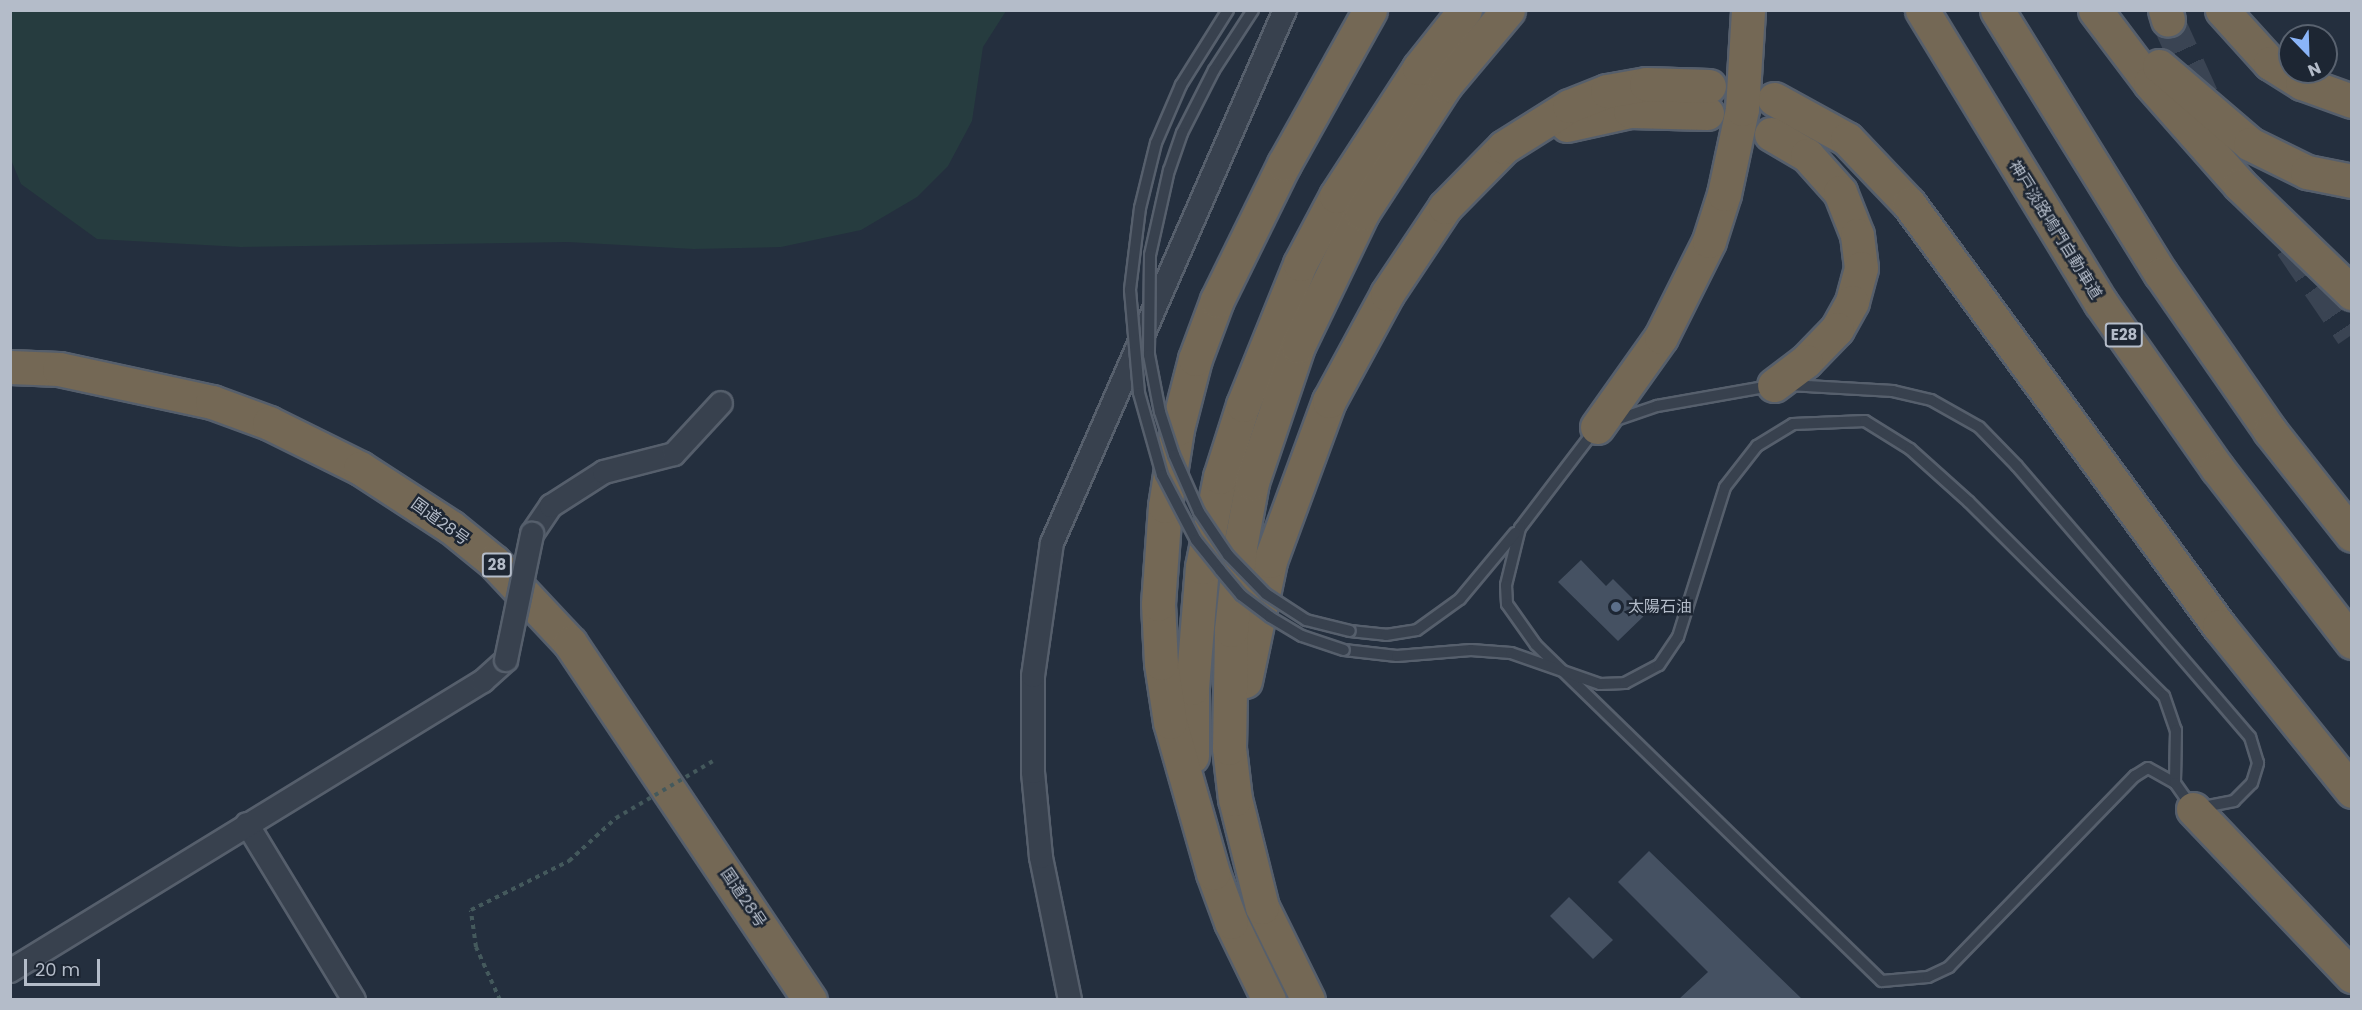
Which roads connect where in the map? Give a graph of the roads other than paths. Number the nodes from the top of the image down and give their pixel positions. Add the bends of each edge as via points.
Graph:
1 (1228, 10) edge
2 (1253, 10) edge
3 (1285, 10) edge
4 (1370, 10) edge
5 (1465, 10) edge
6 (1508, 10) edge
7 (1748, 10) edge
8 (1922, 10) edge
9 (1997, 10) edge
10 (2095, 10) edge
11 (2103, 10) edge
12 (2222, 10) edge
13 (1708, 99) dead end
14 (1774, 99) dead end
15 (2352, 101) edge
16 (1770, 134) dead end
17 (2352, 181) edge
18 (2352, 293) edge
19 (10, 367) edge
20 (1774, 385) junction
21 (721, 403) dead end
22 (1597, 427) junction
23 (1520, 528) junction
24 (2352, 535) edge
25 (2352, 642) edge
26 (1567, 674) junction
27 (2352, 791) edge
28 (2184, 796) junction
29 (1235, 799) junction
30 (247, 824) junction
31 (1199, 826) junction
32 (10, 971) edge
33 (2352, 976) edge
34 (354, 999) edge
35 (810, 999) edge
36 (1070, 999) edge
37 (1269, 999) edge
38 (1308, 999) edge

1 - 26 lane, bridge via 1181,84 1156,143 1140,208 1130,290 1139,393 1162,475 1196,540 1241,595 1302,636 1344,650 1397,656 1471,650 1511,653
2 - 23 lane, bridge via 1214,69 1182,133 1169,170 1150,255 1149,355 1160,412 1199,512 1228,555 1266,594 1306,620 1386,635 1417,630 1460,599
3 - 36 street via 1052,543 1033,676 1034,772 1041,857
4 - 31 highway via 1245,239 1195,359 1177,429 1160,554 1161,663 1170,722
5 - 31 highway via 1419,68 1336,196 1300,264 1243,405 1220,477 1202,567 1195,629 1191,731
6 - 29 highway via 1445,85 1362,213 1298,346 1271,420 1240,547 1231,630 1229,736
7 - 22 highway via 1747,67 1737,140 1709,241 1661,337
8 - 25 highway, 神戸淡路鳴門自動車道 / E28 via 2102,303 2217,468
9 - 24 highway via 2161,274 2270,431
10 - 18 highway via 2150,83 2217,160 2275,223
11 - 17 highway via 2200,104 2250,144 2307,172
12 - 15 highway via 2270,63 2302,83
13 - 29 highway via 1646,84 1607,91 1569,106 1504,147 1445,207 1419,242 1329,401 1286,510 1270,561 1244,687 1236,743
14 - 27 highway via 1847,139 1909,204 2219,626
16 - 20 highway via 1807,155 1840,192 1857,235 1861,268 1852,302 1837,328 1806,361
19 - 35 highway, 国道28号 / 28 via 59,369 222,406 269,423 360,468 450,527 494,562 570,643
20 - 22 lane via 1657,406
20 - 28 lane via 1893,391 1931,400 1987,435 2250,737 2258,763 2252,783 2234,801
21 - 30 street, bridge via 674,454 604,472 551,506 532,534 506,660 483,681
22 - 23 lane
23 - 26 lane via 1506,585 1507,604 1520,627
26 - 28 lane via 1882,981 1928,977 1949,966 2135,776 2148,768
26 - 28 lane via 1600,684 1625,683 1659,665 1678,637 1725,487 1757,446 1793,424 1865,421 1910,449 1969,502 2164,696 2176,730
28 - 33 highway
29 - 38 highway via 1262,907
30 - 32 street
30 - 34 street
31 - 37 highway via 1231,922

